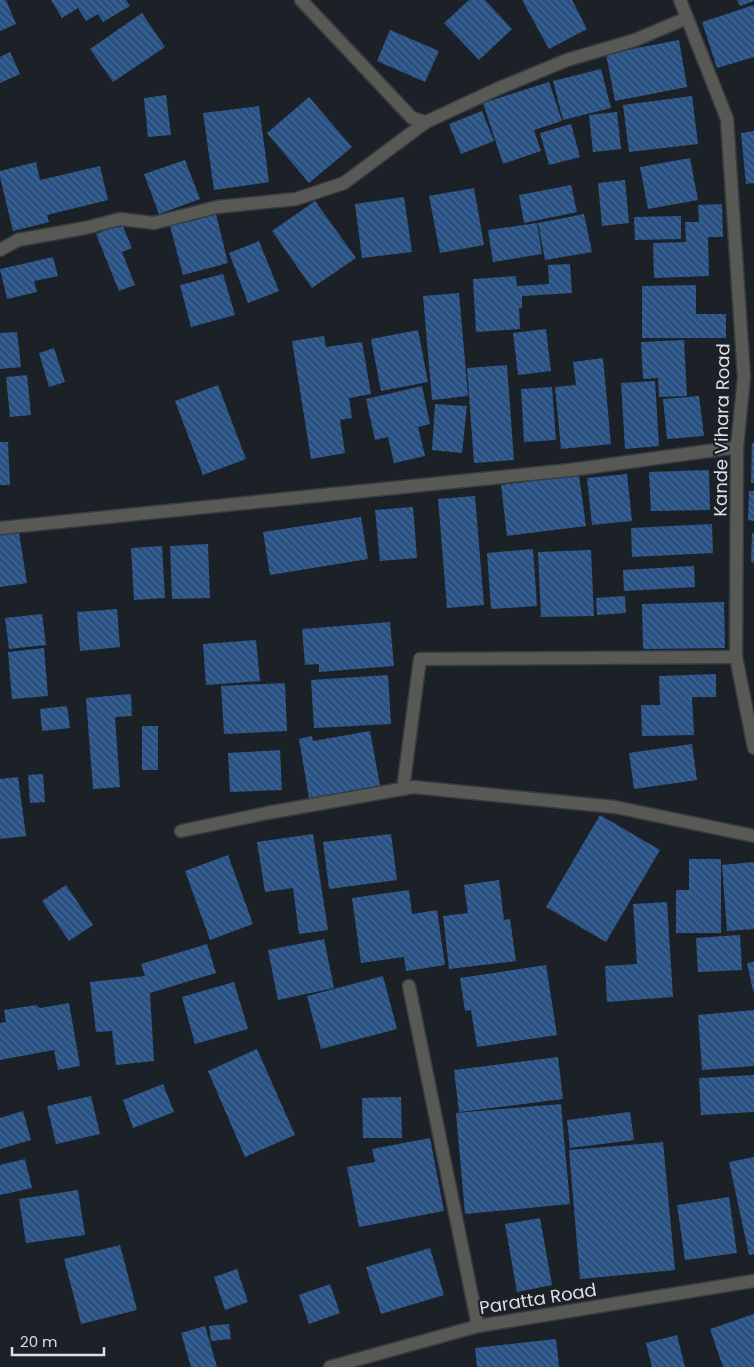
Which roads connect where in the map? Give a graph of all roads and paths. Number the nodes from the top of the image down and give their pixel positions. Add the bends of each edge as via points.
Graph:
1 (301, 0) edge
2 (680, 0) edge
3 (687, 18) junction
4 (426, 122) junction
5 (0, 250) edge
6 (749, 377) edge
7 (737, 447) junction
8 (0, 528) edge
9 (736, 657) junction
10 (754, 748) edge
11 (404, 789) junction
12 (181, 831) dead end
13 (754, 836) edge
14 (409, 986) dead end
15 (754, 1281) edge
16 (478, 1326) junction
17 (330, 1367) edge

1 - 4 street via 412,118
2 - 3 street, Kande Vihara Road
3 - 4 street via 635,40 558,64
3 - 6 street, Kande Vihara Road via 727,119
4 - 5 street via 344,183 296,199 217,207 154,223 120,219 18,240
6 - 7 street, Kande Vihara Road
7 - 8 street via 552,472
7 - 9 street, Kande Vihara Road
9 - 10 street, Kande Vihara Road
9 - 11 street via 420,659
11 - 12 street
11 - 13 street via 413,787 615,807
14 - 16 street
15 - 16 street, Paratta Road
16 - 17 street, Paratta Road

